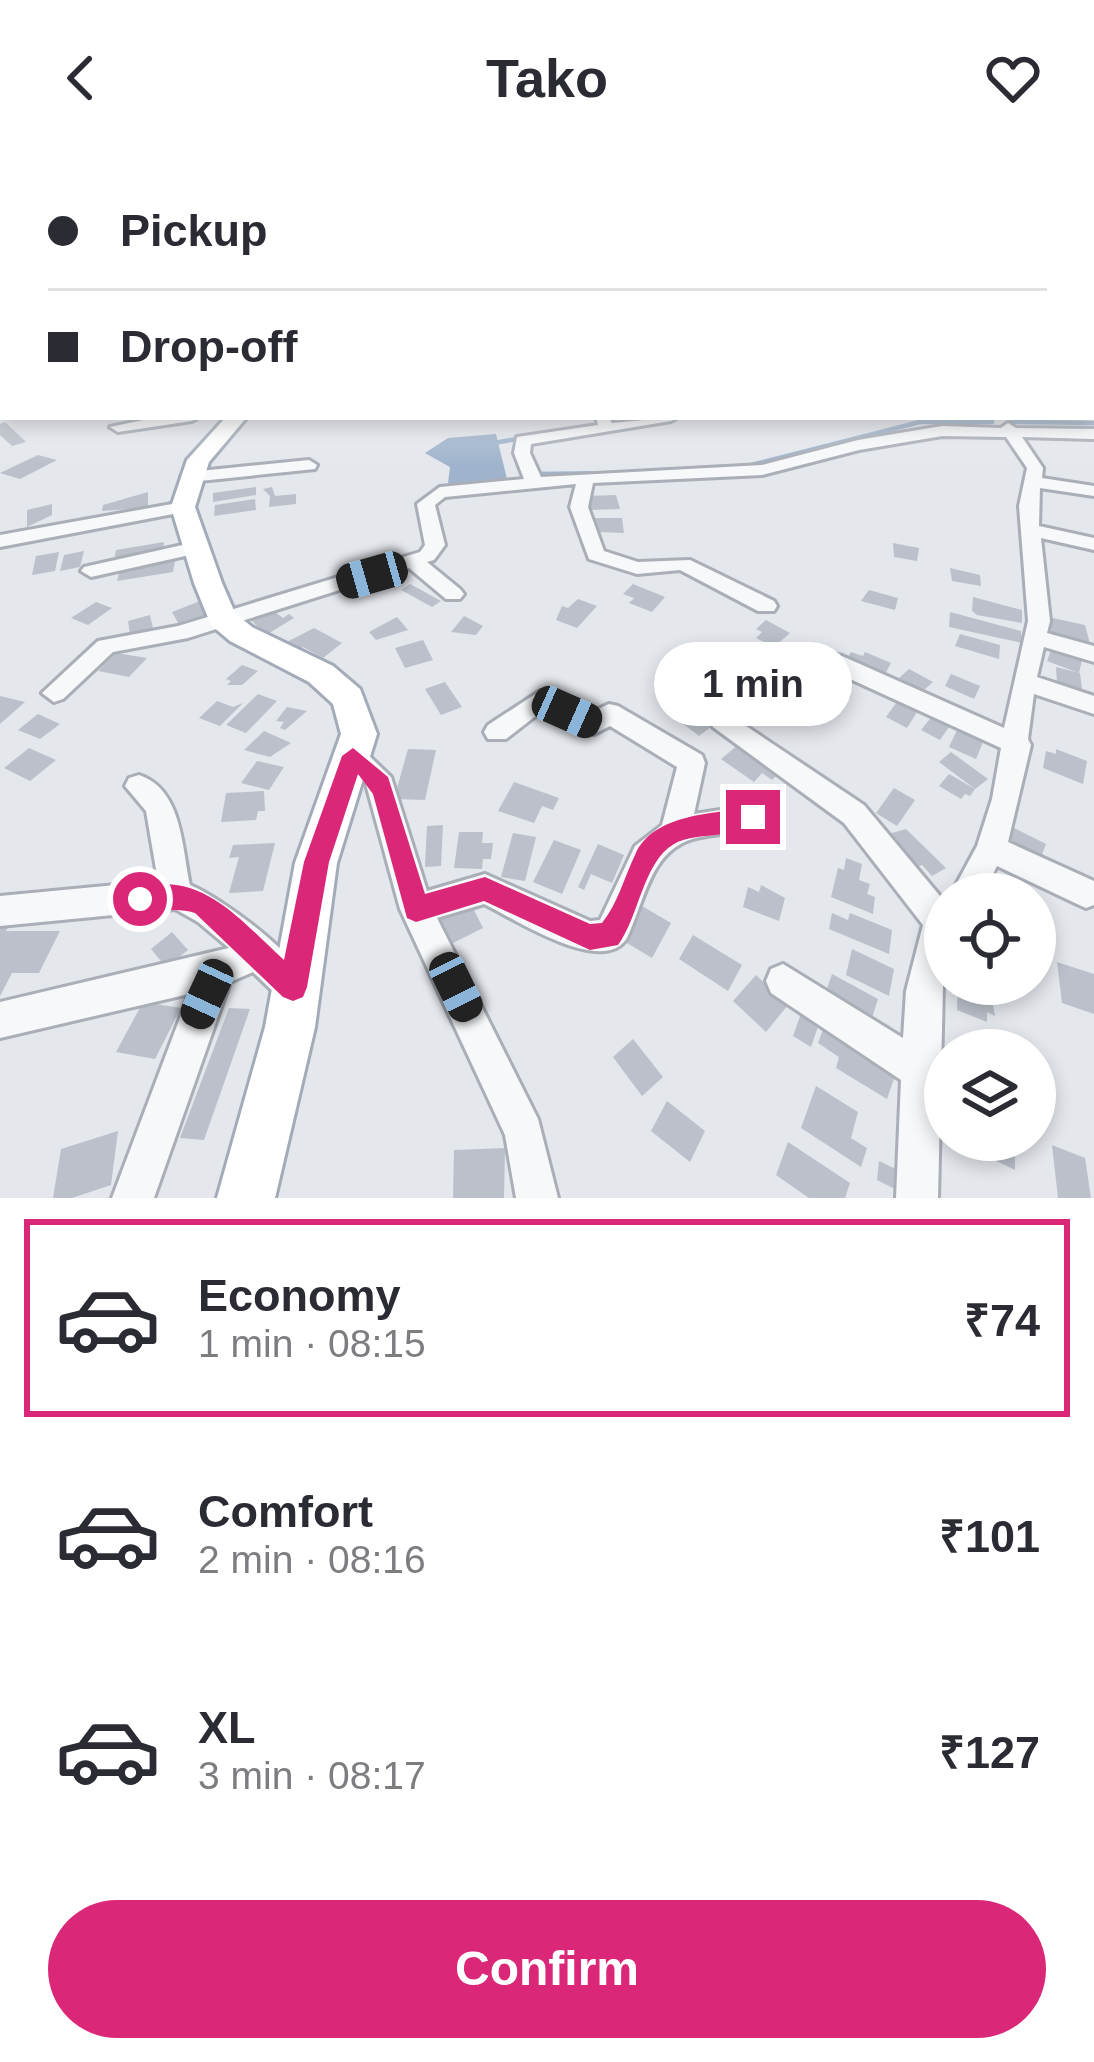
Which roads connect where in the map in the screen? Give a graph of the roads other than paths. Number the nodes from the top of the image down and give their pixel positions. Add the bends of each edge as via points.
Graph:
1 (172, 420) edge
2 (234, 420) edge
3 (638, 420) edge
4 (604, 423) edge
5 (1005, 425) edge
6 (118, 428) dead end
7 (1094, 434) edge
8 (309, 465) dead end
9 (586, 478) junction
10 (1033, 482) junction
11 (535, 484) junction
12 (1094, 490) edge
13 (187, 492) junction
14 (1030, 530) junction
15 (0, 541) edge
16 (1094, 544) edge
17 (196, 548) junction
18 (414, 562) junction
19 (91, 571) dead end
20 (453, 594) dead end
21 (766, 607) dead end
22 (222, 618) junction
23 (1036, 637) junction
24 (1094, 654) edge
25 (834, 662) dead end
26 (1024, 682) junction
27 (54, 693) dead end
28 (1094, 705) edge
29 (722, 720) dead end
30 (497, 732) dead end
31 (1018, 746) junction
32 (353, 756) junction
33 (139, 785) dead end
34 (753, 817) dead end
35 (675, 831) junction
36 (991, 849) junction
37 (978, 873) edge
38 (1086, 893) dead end
39 (176, 894) junction
40 (924, 898) edge
41 (416, 909) junction
42 (0, 911) edge
43 (256, 954) junction
44 (218, 970) junction
45 (783, 981) dead end
46 (293, 987) junction
47 (924, 988) edge
48 (0, 1019) edge
49 (921, 1071) junction
50 (133, 1198) edge
51 (246, 1198) edge
52 (537, 1198) edge
53 (917, 1198) edge

1 - 6 street
2 - 13 main road via 198,460
3 - 4 street
4 - 11 street via 524,440
5 - 7 street
5 - 9 street via 919,434 762,470
5 - 10 street via 1035,468
8 - 13 street
9 - 11 street
9 - 21 street via 579,507 596,555 637,568 683,564
10 - 12 street
10 - 14 street
11 - 18 street via 431,497 435,545
13 - 15 street
13 - 17 main road
14 - 16 street
14 - 23 street
17 - 19 street
17 - 22 main road
18 - 20 street
18 - 22 street
22 - 27 street via 106,646
22 - 32 main road via 348,698 359,734
23 - 24 street
23 - 26 street
25 - 31 street
26 - 28 street
26 - 31 street
29 - 40 street via 854,814
30 - 35 street via 540,700 594,724 609,713 692,764
31 - 36 street
32 - 41 street via 384,794
32 - 46 main road via 316,862
33 - 39 street via 159,806
34 - 35 street
35 - 41 street via 647,854 609,936 590,937 485,889
36 - 37 street
36 - 38 street
39 - 42 street
39 - 43 street via 227,921
41 - 52 street via 524,1132
43 - 44 street
43 - 46 street
44 - 48 street
44 - 50 street
45 - 49 street
46 - 51 main road
47 - 49 street
49 - 53 street

